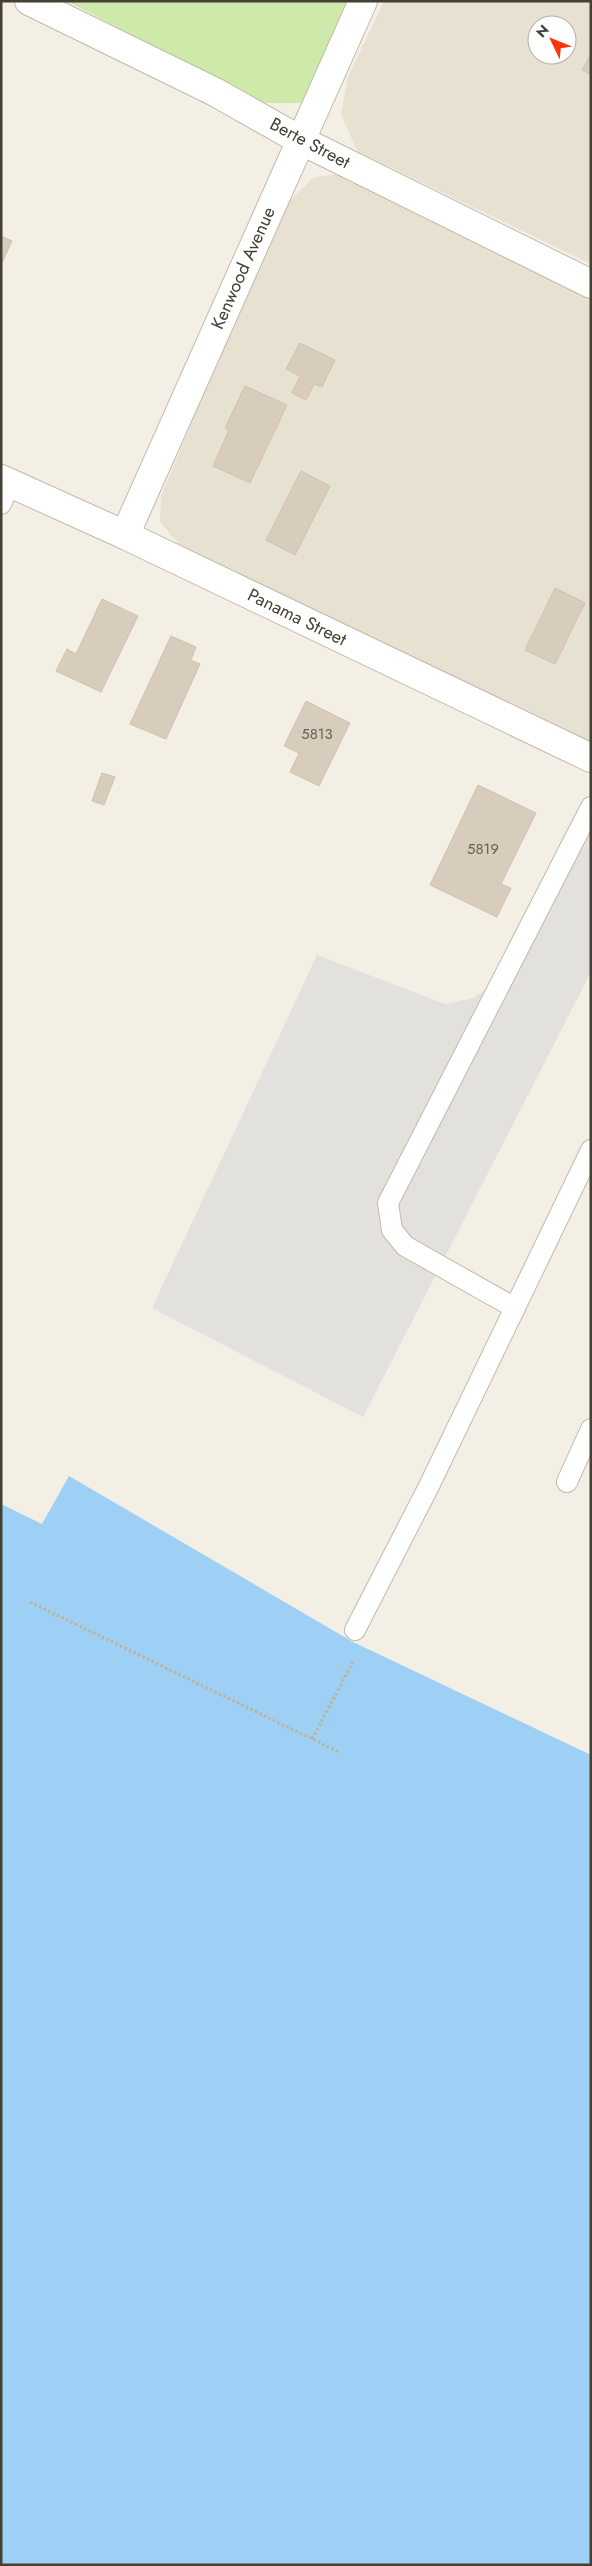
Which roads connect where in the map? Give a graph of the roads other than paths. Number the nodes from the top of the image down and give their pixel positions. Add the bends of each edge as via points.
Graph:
1 (29, 1) edge
2 (363, 1) edge
3 (300, 140) junction
4 (591, 284) edge
5 (4, 489) edge
6 (125, 535) junction
7 (591, 758) edge
8 (591, 807) edge
9 (591, 1150) edge
10 (515, 1308) junction
11 (591, 1429) edge
12 (567, 1482) dead end
13 (355, 1630) dead end

1 - 3 street, Berte Street via 215,92
2 - 3 street, Kenwood Avenue
3 - 4 street, Berte Street
3 - 6 street, Kenwood Avenue
5 - 6 street, Panama Street
6 - 7 street, Panama Street
8 - 10 lane via 388,1203 392,1230 405,1246
9 - 10 lane
10 - 13 lane
11 - 12 lane

